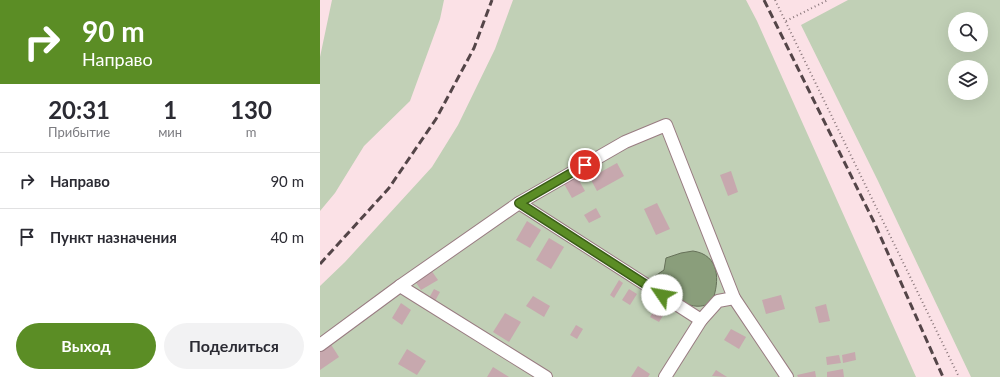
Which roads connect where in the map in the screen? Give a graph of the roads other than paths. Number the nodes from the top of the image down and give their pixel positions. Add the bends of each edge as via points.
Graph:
1 (519, 203) junction
2 (400, 286) junction
3 (734, 298) junction
4 (701, 320) junction
5 (320, 345) edge
6 (546, 377) edge
7 (665, 377) edge
8 (787, 377) edge

1 - 2 lane
1 - 3 lane via 625,142 666,125
1 - 4 lane
2 - 5 lane
2 - 6 lane
3 - 4 lane via 718,301
3 - 8 lane
4 - 7 lane

